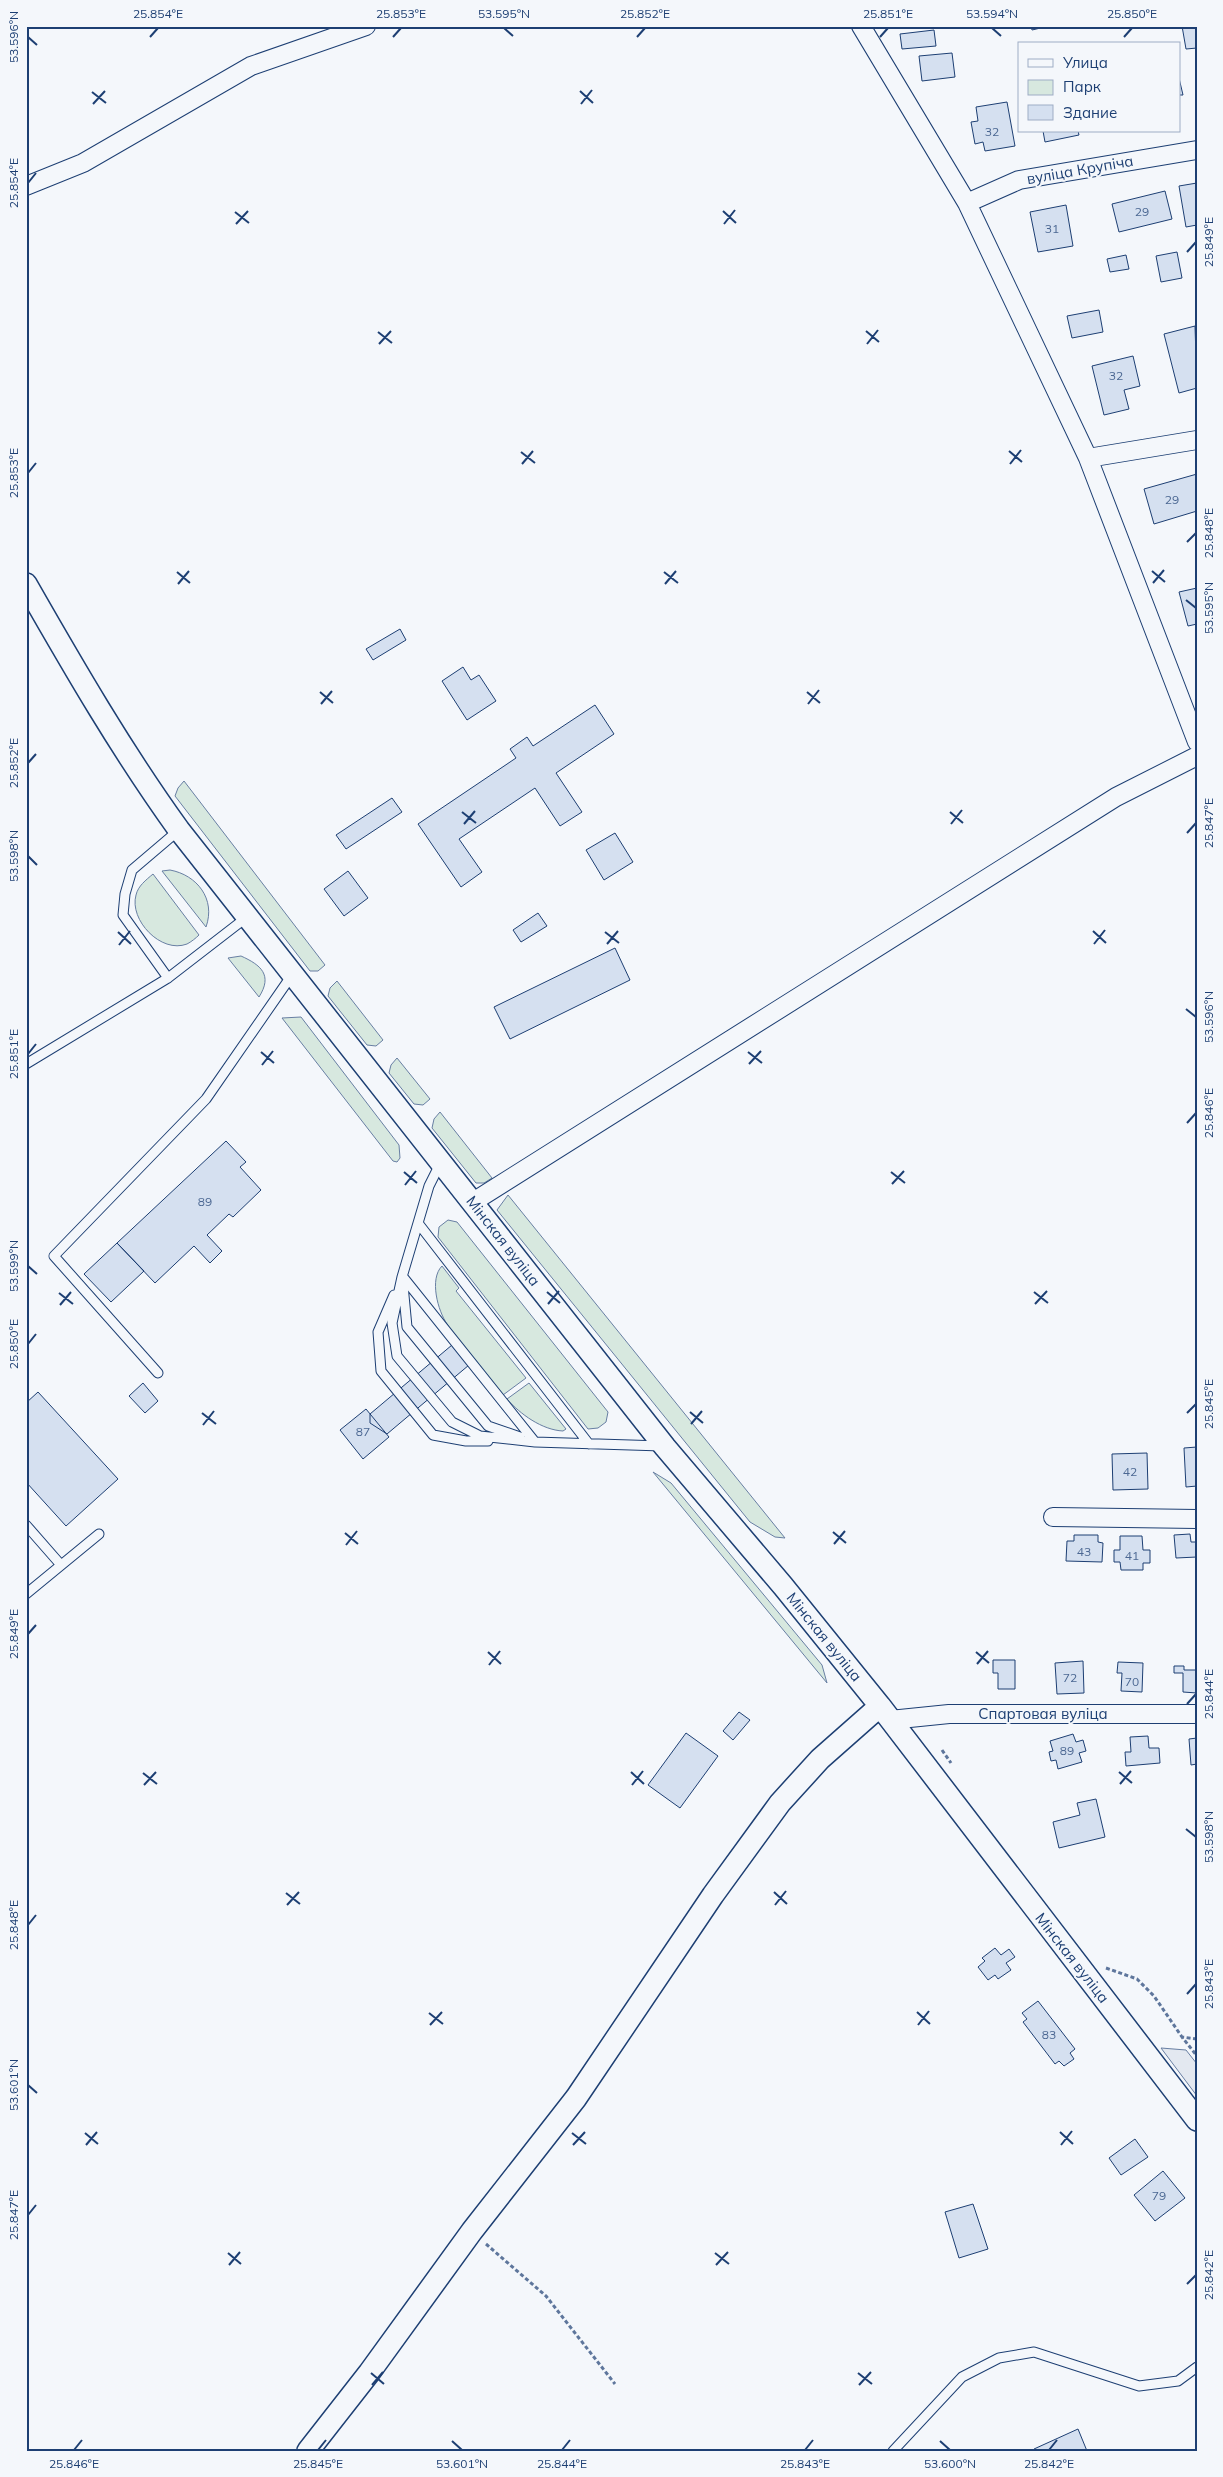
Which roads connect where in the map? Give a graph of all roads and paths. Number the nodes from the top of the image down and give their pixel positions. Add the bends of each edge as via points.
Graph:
1 (366, 26) edge
2 (861, 26) edge
3 (1197, 150) edge
4 (26, 186) edge
5 (967, 203) junction
6 (1197, 440) edge
7 (1088, 458) junction
8 (26, 584) edge
9 (1197, 742) edge
10 (1197, 756) edge
11 (179, 830) junction
12 (247, 917) junction
13 (292, 976) junction
14 (168, 978) junction
15 (26, 1064) edge
16 (440, 1164) junction
17 (473, 1202) junction
18 (418, 1223) junction
19 (402, 1277) junction
20 (158, 1373) dead end
21 (534, 1442) junction
22 (588, 1444) junction
23 (665, 1447) junction
24 (1053, 1516) dead end
25 (1197, 1519) edge
26 (26, 1525) edge
27 (99, 1534) dead end
28 (61, 1565) junction
29 (26, 1594) edge
30 (885, 1713) junction
31 (1197, 1714) edge
32 (942, 1750) dead end
33 (953, 1766) dead end
34 (1101, 1961) dead end
35 (1182, 2037) junction
36 (1197, 2040) edge
37 (1197, 2056) edge
38 (1197, 2120) edge
39 (472, 2232) junction
40 (1197, 2367) edge
41 (615, 2384) dead end
42 (308, 2451) edge
43 (893, 2451) edge

1 - 4 street via 251,66 83,163
2 - 5 street
3 - 5 street, вуліца Крупіча via 1019,180
5 - 7 street
6 - 7 street
7 - 9 street
8 - 11 street, Мінская вуліца via 82,683
10 - 17 street via 1116,797
11 - 12 street, Мінская вуліца
11 - 14 lane via 132,870 123,916
12 - 13 street, Мінская вуліца
12 - 14 lane
13 - 16 street, Мінская вуліца
13 - 20 lane via 206,1099 54,1256
14 - 15 lane
16 - 17 street, Мінская вуліца
16 - 18 lane
17 - 23 street, Мінская вуліца
18 - 19 lane
18 - 22 lane
19 - 21 lane
19 - 21 lane via 407,1327 488,1426
19 - 21 lane via 392,1323 397,1356 452,1422 480,1436
19 - 21 lane via 378,1332 381,1371 434,1435 466,1441
21 - 22 lane
22 - 23 lane
23 - 30 street, Мінская вуліца
24 - 25 street
26 - 28 lane
27 - 28 lane
28 - 29 lane
30 - 31 street, Спартовая вуліца
30 - 38 street, Мінская вуліца
30 - 39 street via 820,1759 780,1803 713,1895 576,2098
32 - 33 path
34 - 35 path via 1107,1969 1137,1978 1154,1996
35 - 36 path
35 - 37 path
39 - 41 path via 546,2296
39 - 42 street
40 - 43 lane via 1178,2381 1139,2386 1034,2352 999,2358 962,2377

